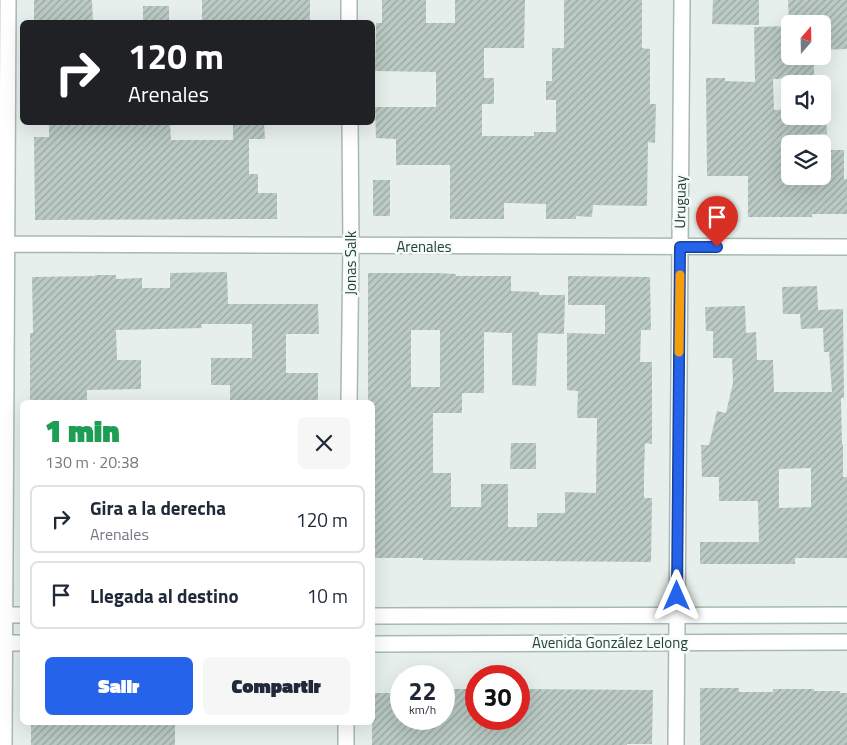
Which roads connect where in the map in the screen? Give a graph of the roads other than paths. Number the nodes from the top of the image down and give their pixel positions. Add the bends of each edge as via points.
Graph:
1 (8, 0) edge
2 (349, 0) edge
3 (682, 0) edge
4 (349, 20) edge
5 (350, 125) edge
6 (4, 244) edge
7 (351, 246) junction
8 (680, 247) junction
9 (847, 247) edge
10 (349, 400) edge
11 (2, 615) edge
12 (20, 615) edge
13 (677, 615) junction
14 (847, 615) edge
15 (375, 616) edge
16 (676, 642) junction
17 (847, 642) edge
18 (2, 643) edge
19 (20, 643) edge
20 (375, 644) edge
21 (346, 725) edge
22 (4, 745) edge
23 (346, 745) edge
24 (676, 745) edge

1 - 6 street
2 - 4 street
3 - 8 street, Uruguay
5 - 7 street, Jonas Salk
6 - 7 street, Arenales
6 - 11 street
7 - 8 street, Arenales
7 - 10 street, Jonas Salk
8 - 9 street, Arenales
8 - 13 street, Uruguay
11 - 12 street
11 - 18 street
13 - 14 street, Avenida González Lelong
13 - 15 street, Avenida González Lelong
13 - 16 street, Uruguay
16 - 17 street, Avenida González Lelong
16 - 20 street, Avenida González Lelong
16 - 24 street, Uruguay
18 - 19 street
18 - 22 street
21 - 23 street

